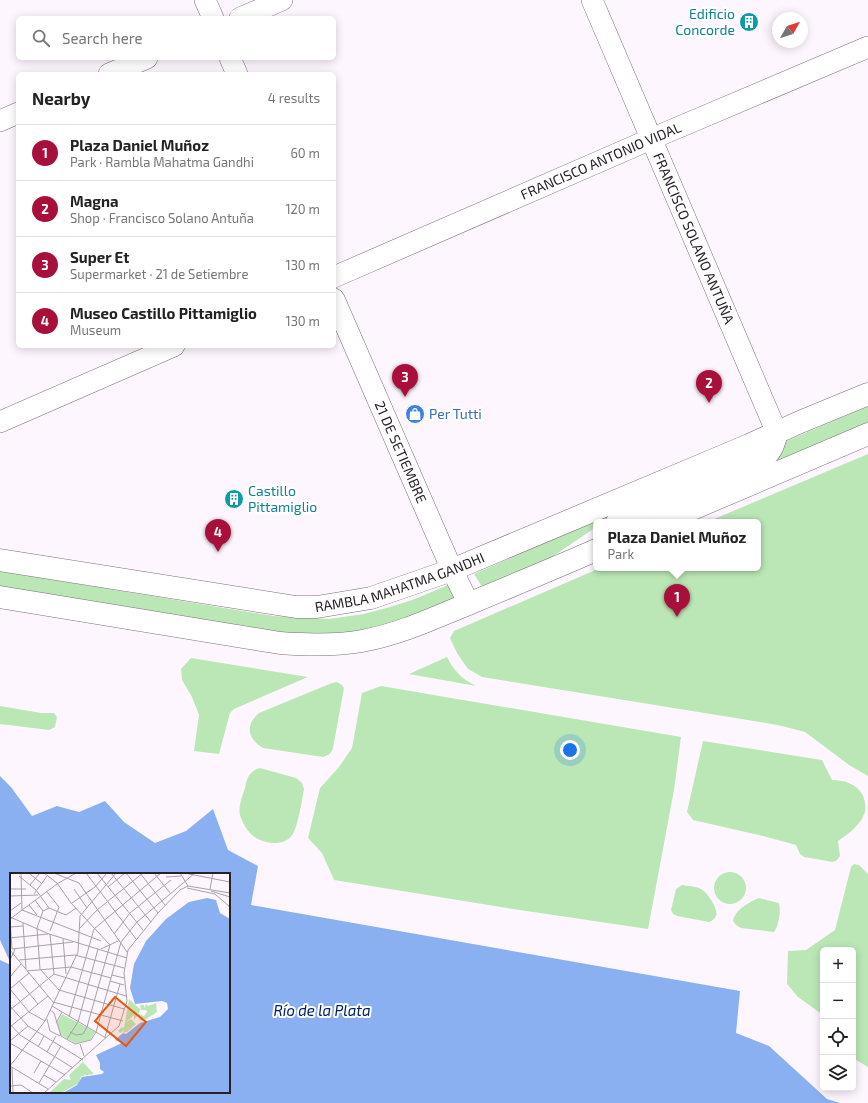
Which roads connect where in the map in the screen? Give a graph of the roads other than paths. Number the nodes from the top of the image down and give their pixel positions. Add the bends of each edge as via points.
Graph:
1 (205, 0) edge
2 (282, 0) edge
3 (592, 0) edge
4 (212, 16) edge
5 (245, 16) edge
6 (868, 47) edge
7 (142, 60) edge
8 (231, 60) edge
9 (114, 72) edge
10 (236, 72) edge
11 (16, 114) edge
12 (0, 121) edge
13 (651, 139) junction
14 (336, 276) edge
15 (336, 304) edge
16 (169, 348) edge
17 (868, 394) edge
18 (0, 422) edge
19 (777, 433) junction
20 (868, 434) edge
21 (624, 519) edge
22 (669, 519) edge
23 (593, 538) edge
24 (593, 551) edge
25 (0, 560) edge
26 (567, 563) junction
27 (452, 570) junction
28 (0, 597) edge
29 (469, 604) junction

1 - 4 street
2 - 5 street
3 - 13 street, FRANCISCO SOLANO ANTUÑA
6 - 13 street, FRANCISCO ANTONIO VIDAL
7 - 9 street
8 - 10 street
11 - 12 street
13 - 14 street, FRANCISCO ANTONIO VIDAL
13 - 19 street, FRANCISCO SOLANO ANTUÑA
15 - 27 street, 21 DE SETIEMBRE
16 - 18 street
17 - 19 main road, RAMBLA MAHATMA GANDHI
19 - 21 main road via 773,446 763,459
19 - 27 main road, RAMBLA MAHATMA GANDHI
20 - 22 main road
23 - 26 main road
24 - 26 main road
25 - 27 main road, RAMBLA MAHATMA GANDHI via 296,607 323,606 371,598
26 - 29 main road
27 - 29 street, 21 DE SETIEMBRE
28 - 29 main road via 280,643 307,645 361,641 392,634

